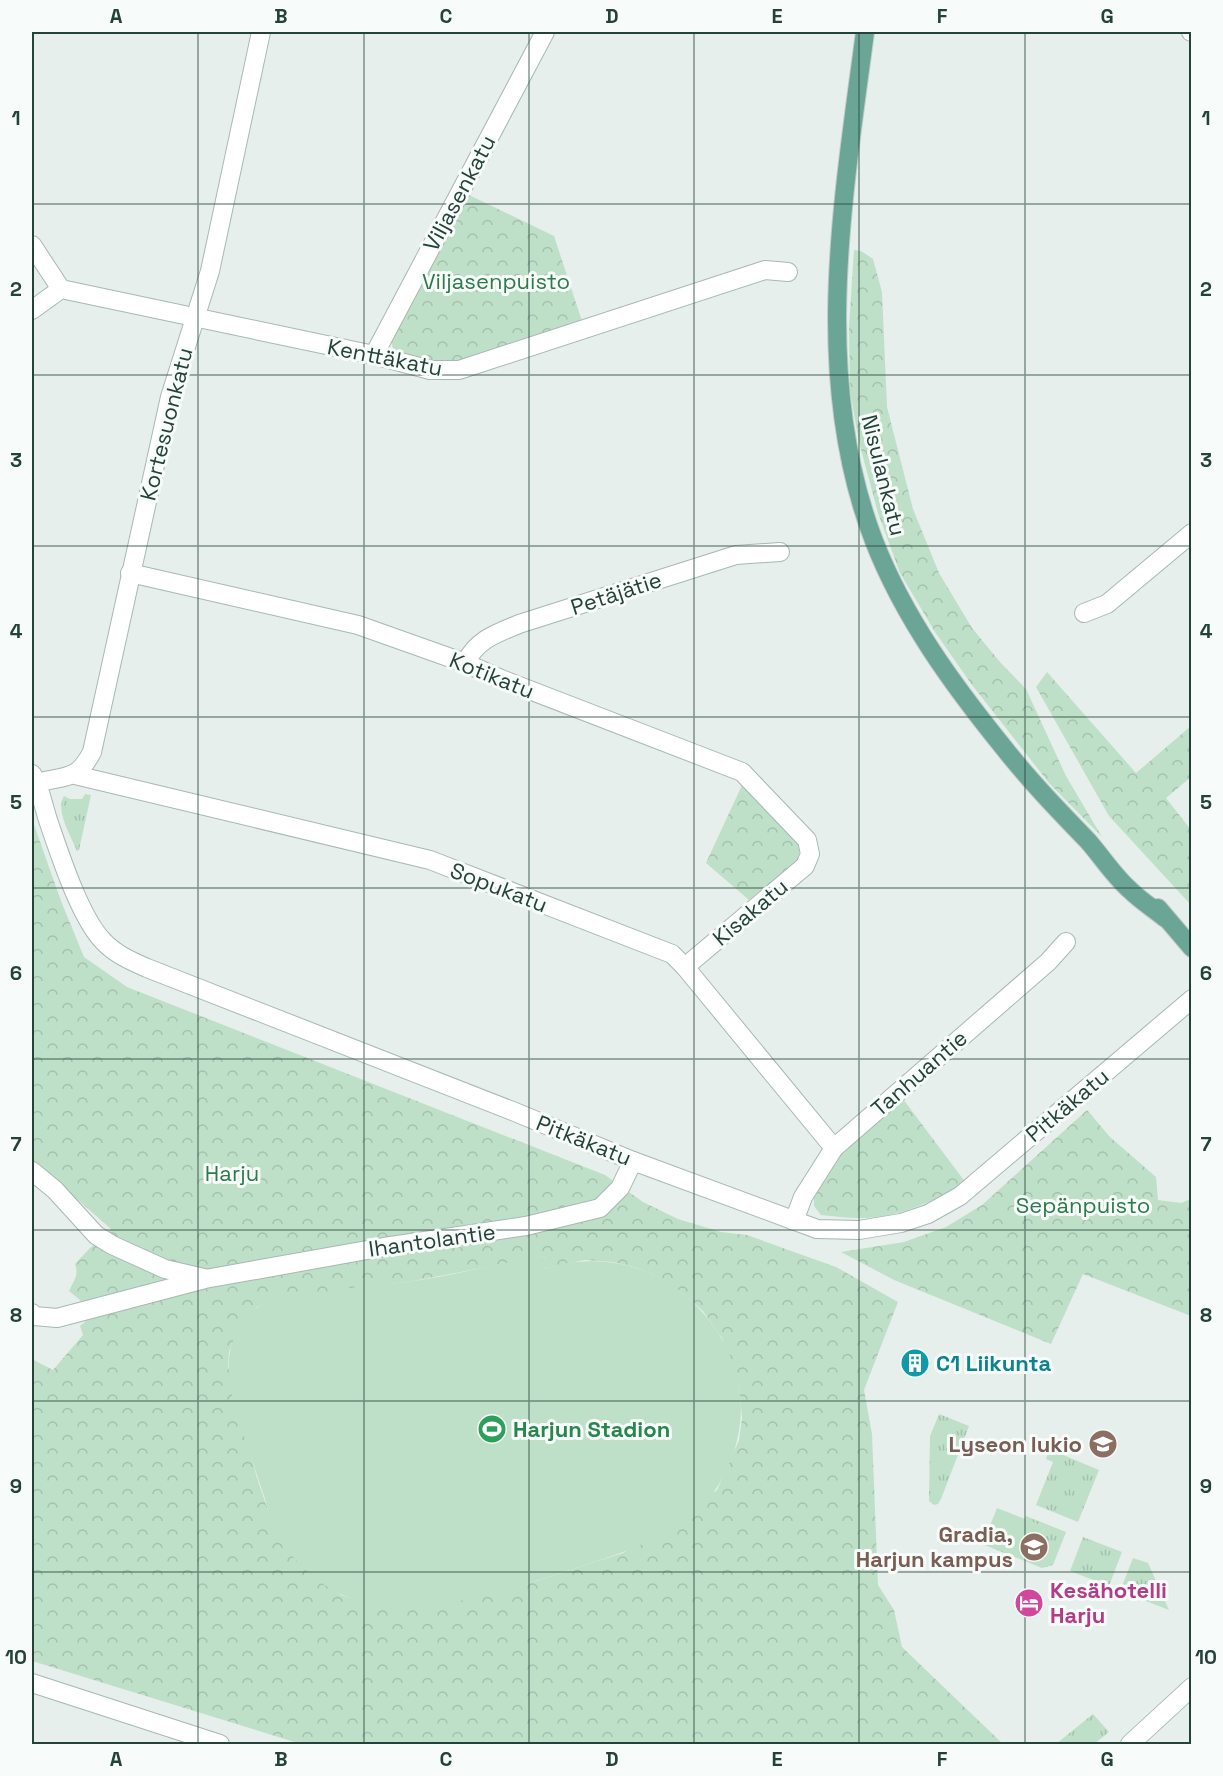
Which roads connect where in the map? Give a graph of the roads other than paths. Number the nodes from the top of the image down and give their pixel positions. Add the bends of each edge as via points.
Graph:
1 (261, 32) edge
2 (544, 32) edge
3 (865, 32) edge
4 (32, 245) edge
5 (788, 272) dead end
6 (61, 289) junction
7 (32, 310) edge
8 (195, 318) junction
9 (374, 355) junction
10 (1191, 533) edge
11 (780, 552) dead end
12 (130, 573) junction
13 (1084, 613) dead end
14 (465, 663) junction
15 (75, 775) junction
16 (34, 779) edge
17 (810, 854) joint
18 (1066, 942) dead end
19 (1191, 948) edge
20 (685, 967) junction
21 (1191, 999) edge
22 (834, 1148) junction
23 (633, 1161) junction
24 (32, 1171) edge
25 (794, 1221) junction
26 (206, 1279) junction
27 (32, 1313) edge
28 (32, 1683) edge
29 (1191, 1687) edge
30 (220, 1744) edge
31 (1131, 1744) edge

1 - 8 street, Kortesuonkatu via 210,271
2 - 9 street, Viljasenkatu
3 - 19 main road, Nisulankatu via 848,161 837,292 838,362 843,419 874,541 891,580 936,658 981,721 1025,775 1102,856 1139,881
4 - 6 street
5 - 9 street, Kenttäkatu via 765,270 459,370 430,370
6 - 7 street
6 - 8 street, Kenttäkatu
8 - 9 street, Kenttäkatu
8 - 12 street, Kortesuonkatu via 170,397
10 - 13 street via 1107,604
11 - 14 street, Petäjätie via 736,555 519,624 472,649
12 - 14 street, Kotikatu via 358,625
12 - 15 street, Kortesuonkatu via 92,752
14 - 17 street, Kotikatu via 742,772 807,840
15 - 16 street
15 - 20 street, Sopukatu via 430,860 672,954
16 - 23 street, Pitkäkatu via 87,915 103,941 122,956
17 - 20 street, Kisakatu via 805,866
18 - 22 street, Tanhuantie via 1048,962
20 - 22 street, Sopukatu
21 - 25 street, Pitkäkatu via 960,1196 928,1214 902,1224 859,1230 817,1229
22 - 25 street, Tanhuantie via 803,1197
23 - 25 street, Pitkäkatu
23 - 26 street, Ihantolantie via 620,1188 600,1208 526,1226 384,1246
24 - 26 street, Ihantolantie via 96,1235 112,1245 165,1269
26 - 27 street, Ihantolantie via 57,1318
28 - 30 street
29 - 31 street

